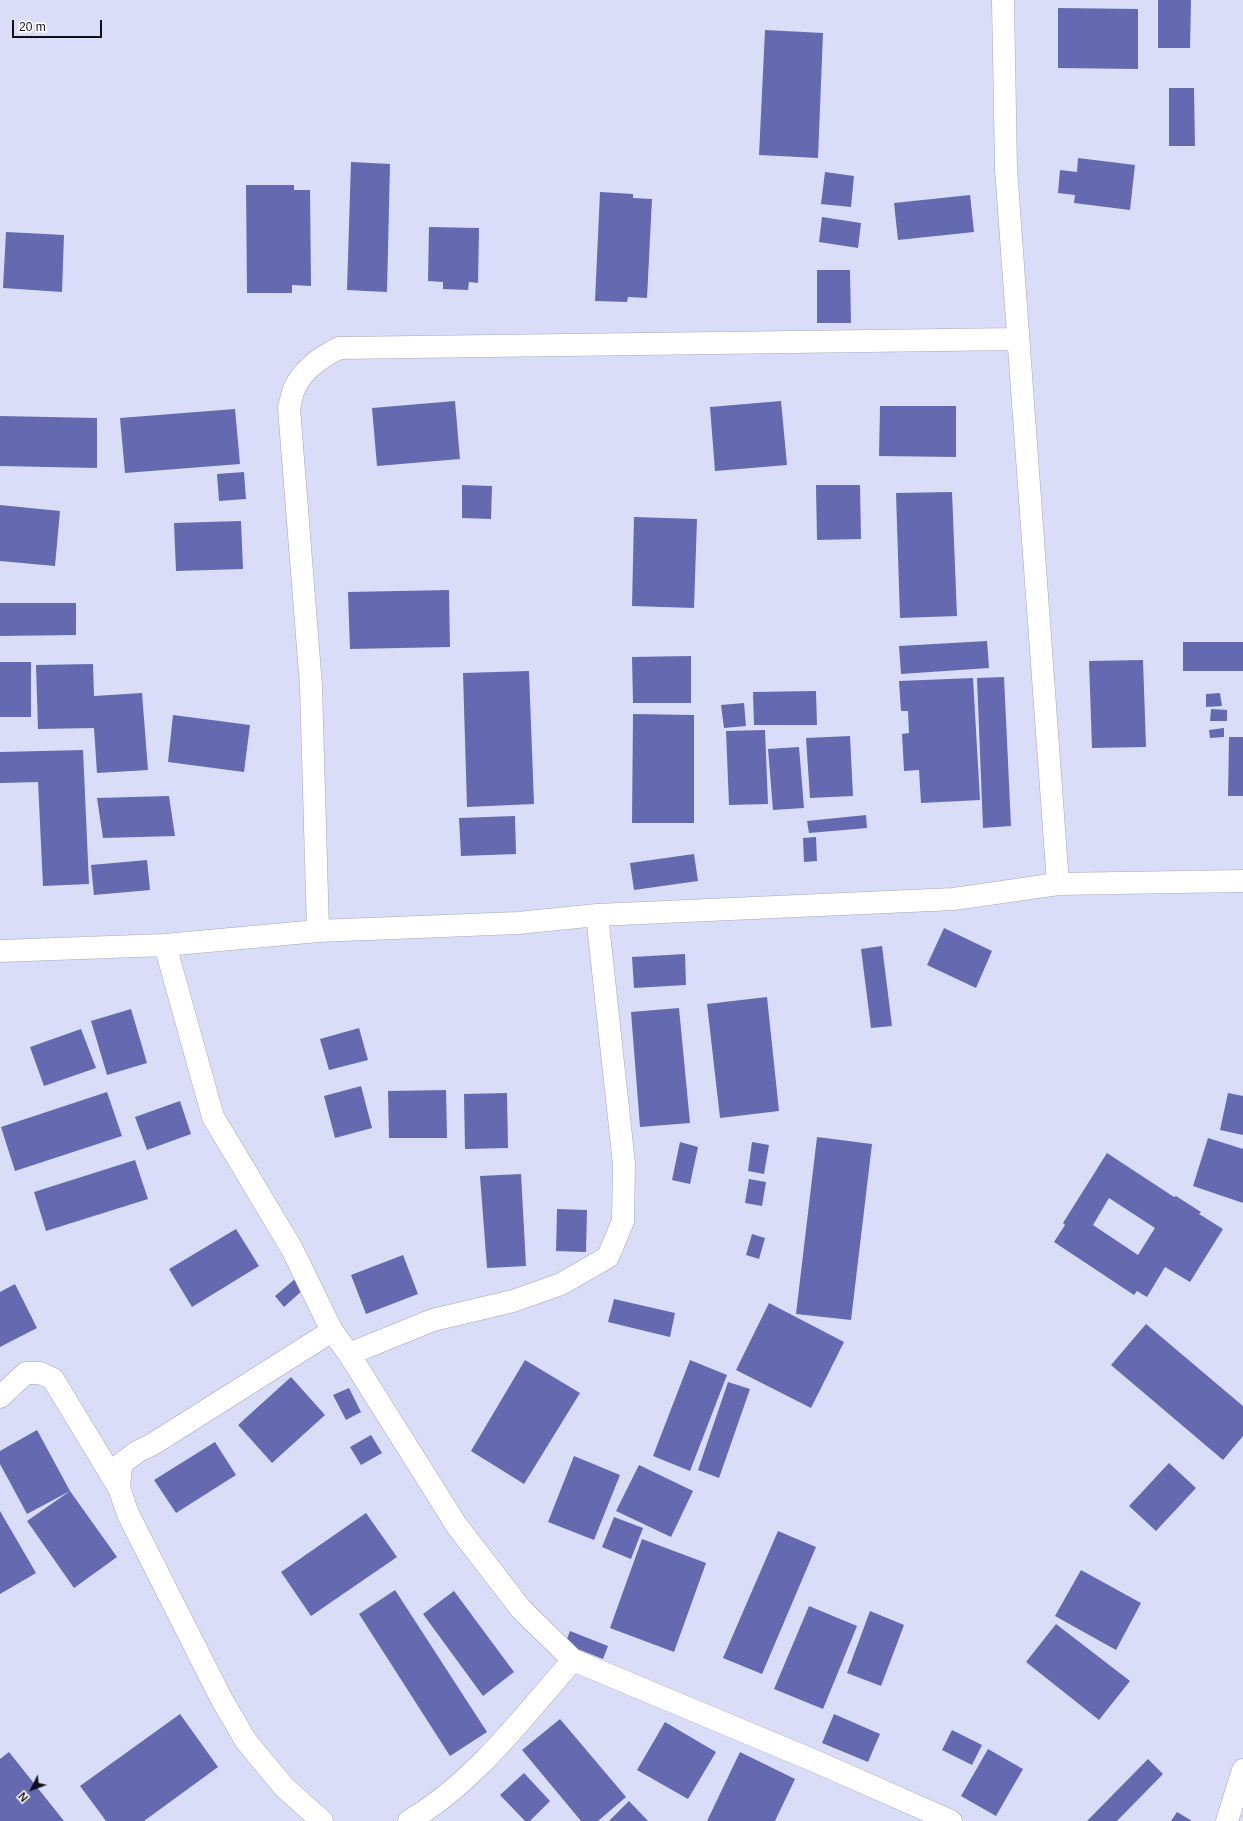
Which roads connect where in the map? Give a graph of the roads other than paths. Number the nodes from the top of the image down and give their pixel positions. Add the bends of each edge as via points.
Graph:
1 (1003, 0) edge
2 (1018, 339) junction
3 (1243, 881) edge
4 (1058, 884) junction
5 (597, 915) junction
6 (318, 932) junction
7 (165, 945) junction
8 (0, 951) edge
9 (332, 1331) junction
10 (349, 1354) junction
11 (0, 1397) edge
12 (119, 1488) junction
13 (573, 1660) junction
14 (1243, 1770) edge
15 (322, 1821) edge
16 (409, 1821) edge
17 (951, 1821) edge
18 (1227, 1821) edge

1 - 2 street via 1006,169
2 - 4 street
2 - 6 street via 339,348 321,357 295,386 289,408 311,686
3 - 4 street
4 - 5 street via 954,899
5 - 6 street via 518,923
5 - 10 street via 624,1164 623,1221 608,1257 561,1284 513,1301 433,1320
6 - 7 street
7 - 8 street
7 - 9 street via 213,1117 292,1249
9 - 10 street
9 - 12 street via 137,1452 121,1464
10 - 13 street via 457,1526 520,1609
11 - 12 street via 26,1373 40,1373 53,1379
12 - 15 street via 128,1514 222,1700 246,1741 284,1787
13 - 16 street via 486,1759 450,1793
13 - 17 street via 818,1762
14 - 18 street

